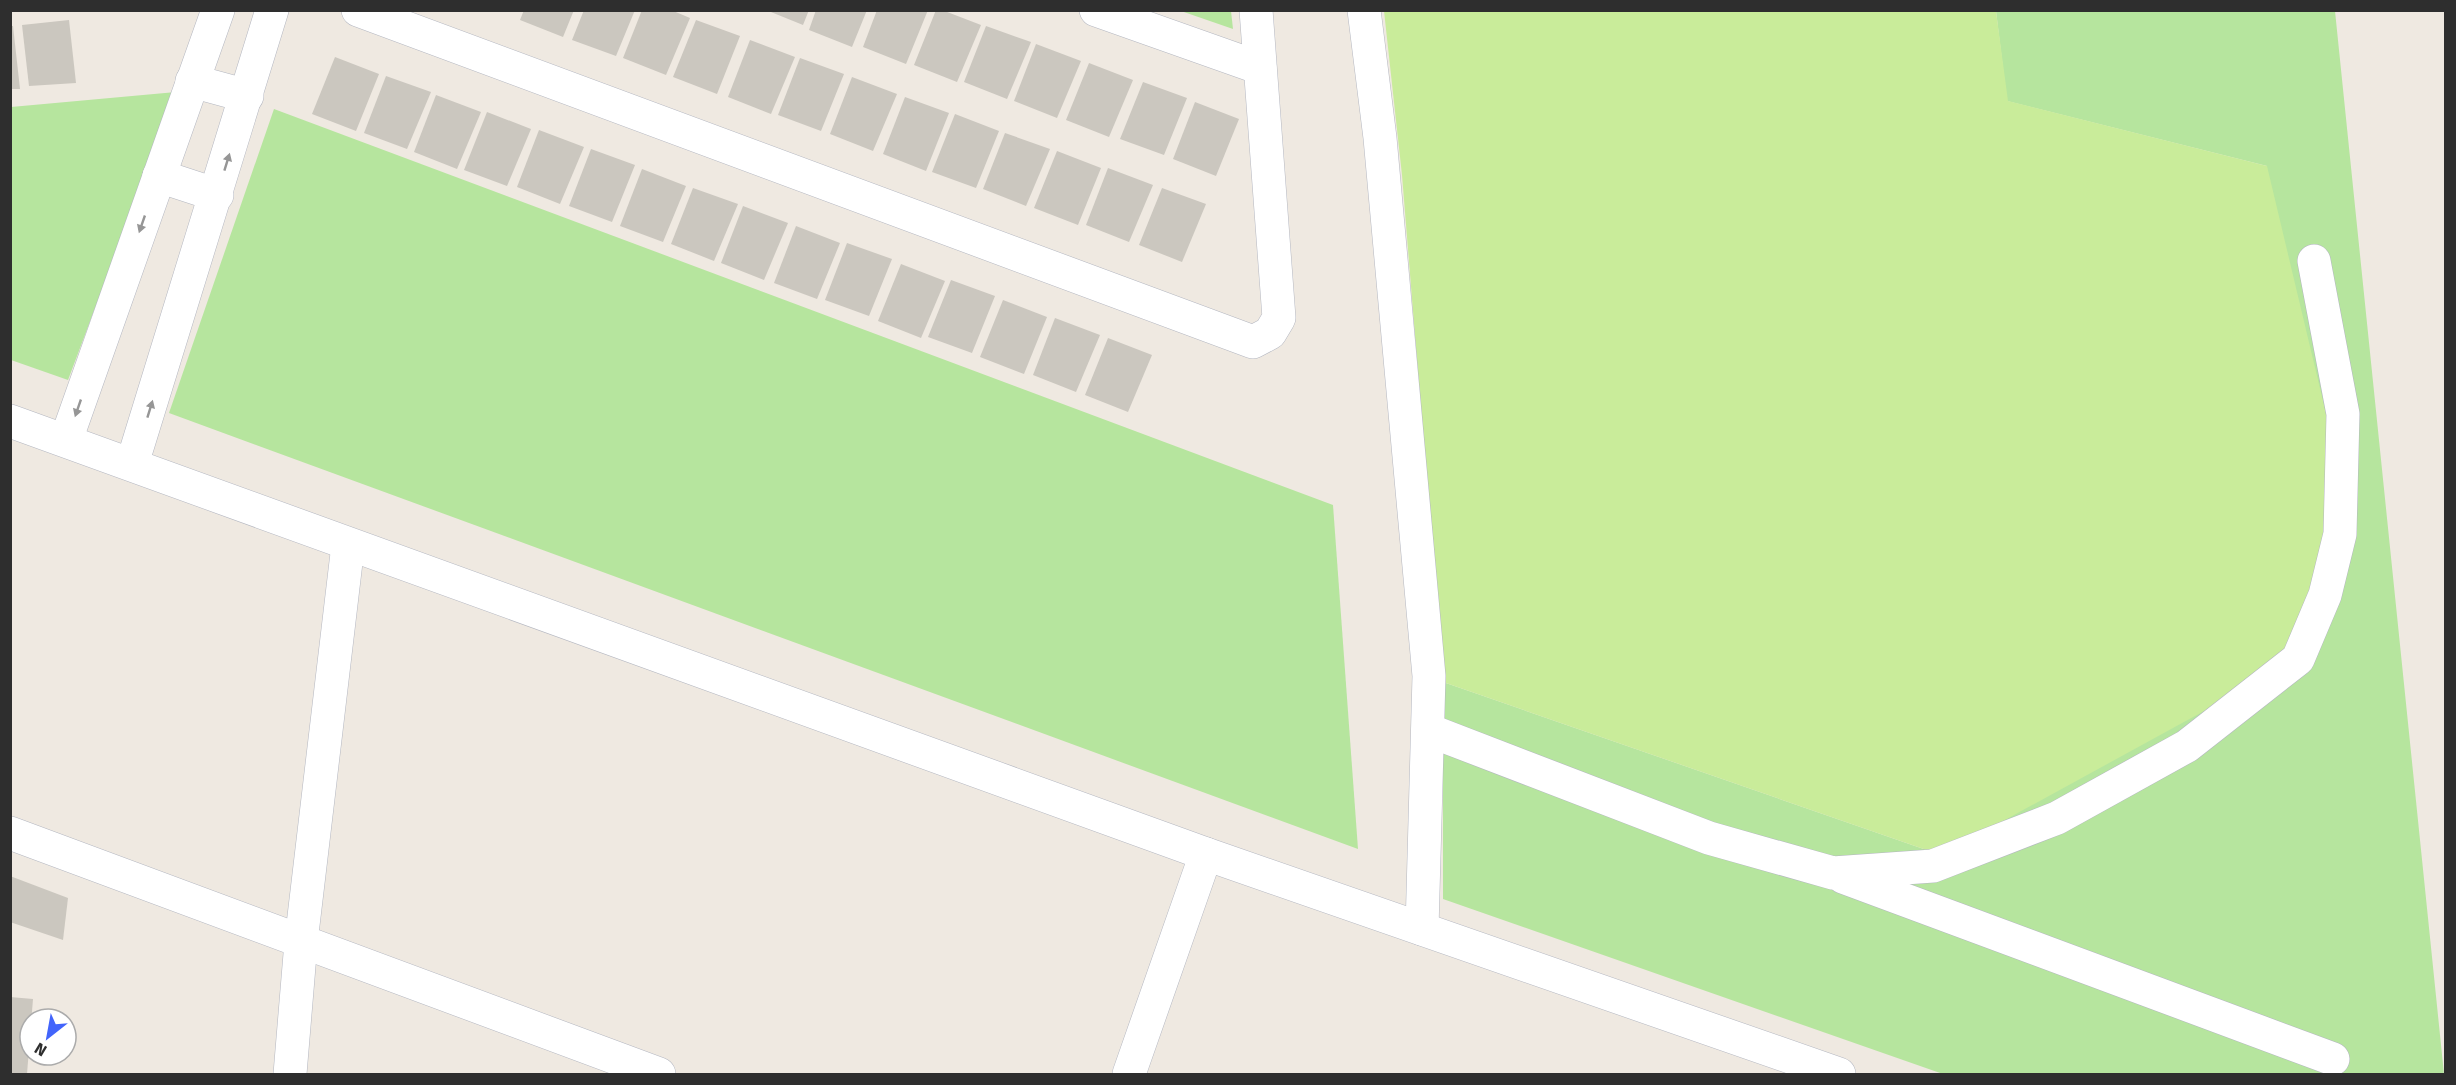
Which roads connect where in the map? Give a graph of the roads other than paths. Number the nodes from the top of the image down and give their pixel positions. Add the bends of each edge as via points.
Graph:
1 (218, 10) edge
2 (272, 10) edge
3 (358, 10) edge
4 (1096, 10) edge
5 (1256, 10) edge
6 (1364, 10) edge
7 (1260, 68) junction
8 (192, 81) junction
9 (247, 96) junction
10 (159, 176) junction
11 (217, 195) junction
12 (2314, 261) dead end
13 (10, 421) edge
14 (66, 440) junction
15 (132, 464) junction
16 (348, 545) junction
17 (1428, 730) junction
18 (10, 833) edge
19 (1206, 854) junction
20 (1833, 873) junction
21 (1422, 929) junction
22 (301, 942) junction
23 (2333, 1059) dead end
24 (290, 1074) edge
25 (659, 1074) edge
26 (1129, 1074) edge
27 (1839, 1074) edge

1 - 8 street
2 - 9 street
3 - 7 street via 1253,342 1270,333 1279,318
4 - 7 street
5 - 7 street
6 - 17 street via 1380,138 1429,676
8 - 9 street
8 - 10 street
11 -> 9 street
10 - 11 street
10 -> 14 street
15 -> 11 street
12 - 20 street via 2343,414 2340,534 2325,595 2298,658 2187,746 2057,818 1933,866
13 - 14 street
14 - 15 street
15 - 16 street
16 - 19 street
16 - 22 street
17 - 20 street via 1709,838
17 - 21 street
18 - 22 street
19 - 21 street
19 - 26 street
20 - 23 street
21 - 27 street
22 - 24 street
22 - 25 street

